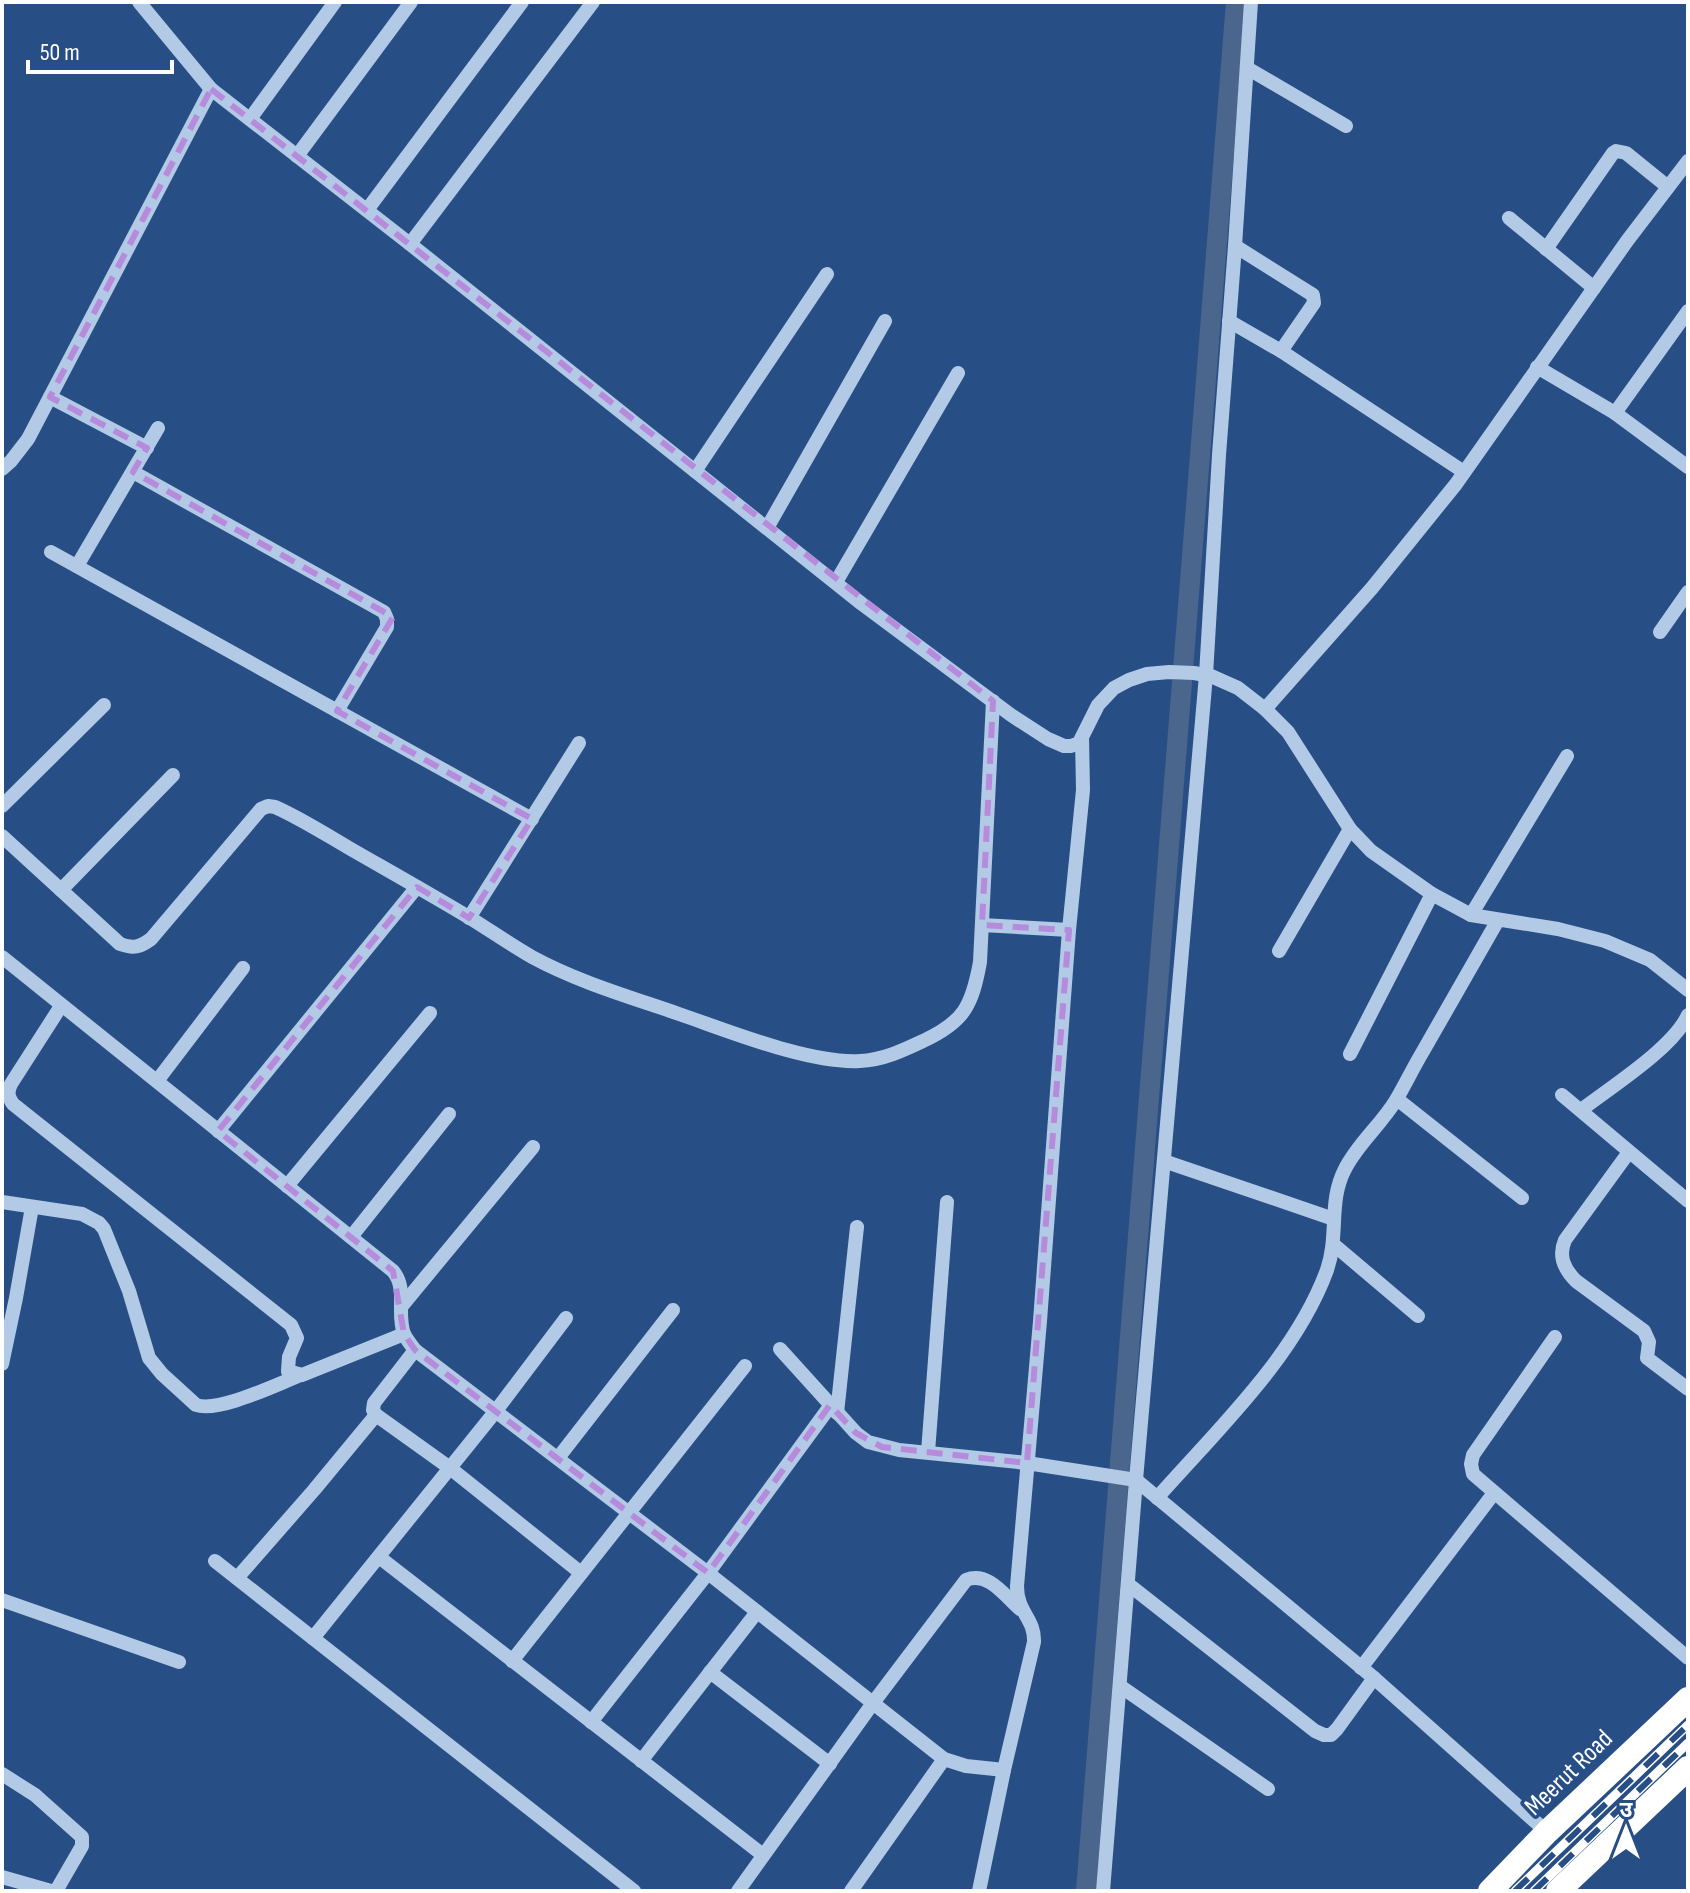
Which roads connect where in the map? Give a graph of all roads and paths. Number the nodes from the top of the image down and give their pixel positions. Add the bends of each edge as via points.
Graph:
1 (139, 2) edge
2 (335, 2) edge
3 (411, 2) edge
4 (522, 2) edge
5 (593, 2) edge
6 (1251, 2) edge
7 (1247, 68) junction
8 (211, 89) junction
9 (250, 119) junction
10 (1346, 126) dead end
11 (297, 156) junction
12 (1688, 161) edge
13 (1668, 187) junction
14 (367, 210) junction
15 (1509, 218) dead end
16 (410, 244) junction
17 (1235, 246) junction
18 (1546, 249) junction
19 (827, 274) dead end
20 (1594, 288) junction
21 (1688, 311) edge
22 (885, 321) dead end
23 (1229, 321) junction
24 (1281, 351) junction
25 (1537, 367) junction
26 (958, 373) dead end
27 (50, 397) junction
28 (1615, 413) junction
29 (158, 428) dead end
30 (147, 448) junction
31 (1688, 467) edge
32 (2, 469) edge
33 (695, 471) junction
34 (133, 472) junction
35 (1464, 472) junction
36 (767, 528) junction
37 (51, 552) dead end
38 (77, 566) junction
39 (836, 582) junction
40 (1688, 592) edge
41 (1660, 632) dead end
42 (1200, 674) junction
43 (993, 701) junction
44 (104, 705) dead end
45 (1265, 709) junction
46 (337, 711) junction
47 (1082, 737) junction
48 (579, 743) dead end
49 (1567, 756) dead end
50 (173, 775) dead end
51 (2, 806) edge
52 (532, 819) junction
53 (1350, 829) junction
54 (2, 836) edge
55 (417, 887) junction
56 (61, 890) junction
57 (1432, 894) junction
58 (1471, 915) junction
59 (469, 918) junction
60 (1498, 920) junction
61 (982, 925) junction
62 (1069, 930) junction
63 (1279, 951) dead end
64 (2, 957) edge
65 (243, 968) dead end
66 (1688, 990) edge
67 (61, 1006) junction
68 (430, 1013) dead end
69 (1688, 1015) edge
70 (1350, 1054) dead end
71 (157, 1081) junction
72 (1562, 1095) dead end
73 (1397, 1099) junction
74 (1581, 1110) junction
75 (449, 1114) dead end
76 (218, 1131) junction
77 (533, 1147) dead end
78 (1629, 1152) junction
79 (1164, 1161) junction
80 (287, 1186) junction
81 (1522, 1198) dead end
82 (1688, 1201) edge
83 (2, 1202) edge
84 (947, 1202) dead end
85 (32, 1207) junction
86 (1334, 1219) junction
87 (857, 1227) dead end
88 (351, 1237) junction
89 (1333, 1244) junction
90 (401, 1307) junction
91 (673, 1310) dead end
92 (1418, 1316) dead end
93 (566, 1318) dead end
94 (404, 1334) junction
95 (1555, 1337) dead end
96 (780, 1349) dead end
97 (415, 1350) junction
98 (2, 1364) edge
99 (745, 1366) dead end
100 (302, 1375) junction
101 (1688, 1389) edge
102 (834, 1409) junction
103 (495, 1412) junction
104 (376, 1415) junction
105 (928, 1452) junction
106 (558, 1458) junction
107 (1027, 1463) junction
108 (450, 1468) junction
109 (1131, 1479) junction
110 (1494, 1493) junction
111 (1157, 1498) junction
112 (629, 1513) junction
113 (379, 1557) junction
114 (215, 1561) dead end
115 (581, 1573) junction
116 (708, 1573) junction
117 (237, 1578) junction
118 (1128, 1584) junction
119 (2, 1600) edge
120 (1021, 1610) junction
121 (757, 1612) junction
122 (313, 1638) junction
123 (1688, 1658) edge
124 (512, 1661) junction
125 (179, 1662) dead end
126 (1361, 1668) junction
127 (710, 1672) junction
128 (1374, 1678) junction
129 (1120, 1686) junction
130 (1688, 1699) edge
131 (873, 1703) junction
132 (591, 1722) junction
133 (944, 1759) junction
134 (641, 1761) junction
135 (830, 1764) junction
136 (1688, 1768) edge
137 (1004, 1770) junction
138 (2, 1774) edge
139 (1268, 1789) dead end
140 (1547, 1832) junction
141 (763, 1855) junction
142 (2, 1877) edge
143 (53, 1891) edge
144 (634, 1891) edge
145 (738, 1891) edge
146 (851, 1891) edge
147 (979, 1891) edge
148 (1103, 1891) edge
149 (1490, 1891) edge
150 (1558, 1891) edge

1 - 8 street
2 - 9 street
3 - 11 street
4 - 14 street
5 - 16 street
6 - 7 street
7 - 10 street
7 - 17 street
8 - 9 street
8 - 27 street
9 - 11 street
11 - 14 street
12 - 13 street
13 - 18 street via 1626,153 1616,151
13 - 20 street
14 - 16 street
15 - 18 street
16 - 33 street
17 - 23 street
17 - 24 street via 1313,295 1314,303
18 - 20 street
19 - 33 street
20 - 25 street
21 - 28 street
22 - 36 street
23 - 24 street
23 - 42 street
24 - 35 street
25 - 28 street
25 - 35 street
26 - 39 street
27 - 30 street
27 - 32 street via 28,439
28 - 31 street
29 - 30 street
30 - 34 street
33 - 36 street
34 - 38 street
34 - 46 street via 384,612 387,627
35 - 45 street via 1372,588
36 - 39 street
37 - 38 street
38 - 46 street
39 - 43 street
40 - 41 street
42 - 45 street via 1238,688
42 - 47 street via 1147,674 1114,688 1098,705
42 - 79 street
43 - 47 street via 1064,746 1079,743
43 - 61 street
44 - 51 street
45 - 53 street via 1288,732
46 - 52 street
47 - 62 street via 1083,790
48 - 52 street
49 - 58 street
50 - 56 street
52 - 59 street
53 - 57 street via 1371,851
53 - 63 street
54 - 56 street
55 - 56 street via 268,806 141,946 120,944
55 - 59 street
55 - 76 street
57 - 58 street
57 - 70 street
58 - 60 street
59 - 61 street via 533,957 592,984 783,1048 860,1061 902,1051 957,1020 975,990
60 - 66 street via 1605,941 1650,960
60 - 73 street
61 - 62 street
62 - 107 street
64 - 67 street
65 - 71 street
67 - 71 street
67 - 100 street via 11,1084 13,1104 291,1325 297,1338 288,1371
68 - 80 street
69 - 74 street via 1665,1045
71 - 76 street
72 - 74 street
73 - 81 street
73 - 86 street via 1345,1168
74 - 78 street
75 - 88 street
76 - 80 street
77 - 90 street
78 - 82 street
78 - 101 street via 1565,1240 1561,1258 1576,1281 1644,1331 1647,1358
79 - 86 street
79 - 109 street
80 - 88 street
83 - 85 street
84 - 105 street
85 - 98 street
85 - 100 street via 82,1214 104,1229 149,1358 196,1405 219,1406
86 - 89 street
87 - 102 street
88 - 90 street via 399,1278
89 - 92 street
89 - 111 street via 1312,1304 1275,1363
90 - 94 street
91 - 106 street
93 - 103 street
94 - 97 street
94 - 100 street
95 - 110 street via 1473,1455 1473,1474
96 - 102 street
97 - 103 street
97 - 104 street via 374,1403
99 - 112 street
102 - 105 street via 868,1442
102 - 116 street
103 - 106 street
103 - 108 street
104 - 108 street
104 - 117 street
105 - 107 street
106 - 112 street
107 - 109 street
107 - 120 street via 1017,1586
108 - 113 street
108 - 115 street
109 - 111 street
109 - 118 street
110 - 123 street
110 - 126 street
111 - 126 street
112 - 115 street
112 - 116 street
113 - 122 street
113 - 124 street
114 - 117 street
115 - 124 street
116 - 121 street
116 - 132 street
117 - 122 street
118 - 128 street via 1324,1735 1337,1729
118 - 129 street
119 - 125 street
120 - 131 street via 984,1577 966,1580
120 - 137 street via 1034,1642
121 - 127 street
121 - 131 street
122 - 144 street
124 - 132 street
126 - 128 street
127 - 134 street
127 - 135 street
128 - 140 street
129 - 139 street
129 - 148 street
130 - 140 highway, Meerut Road
131 - 133 street
131 - 135 street
132 - 134 street
133 - 137 street
133 - 146 street
134 - 141 street
135 - 141 street
136 - 150 highway
137 - 147 street
138 - 143 street via 82,1837 82,1846
140 - 149 highway, Meerut Road
141 - 145 street
142 - 143 street

